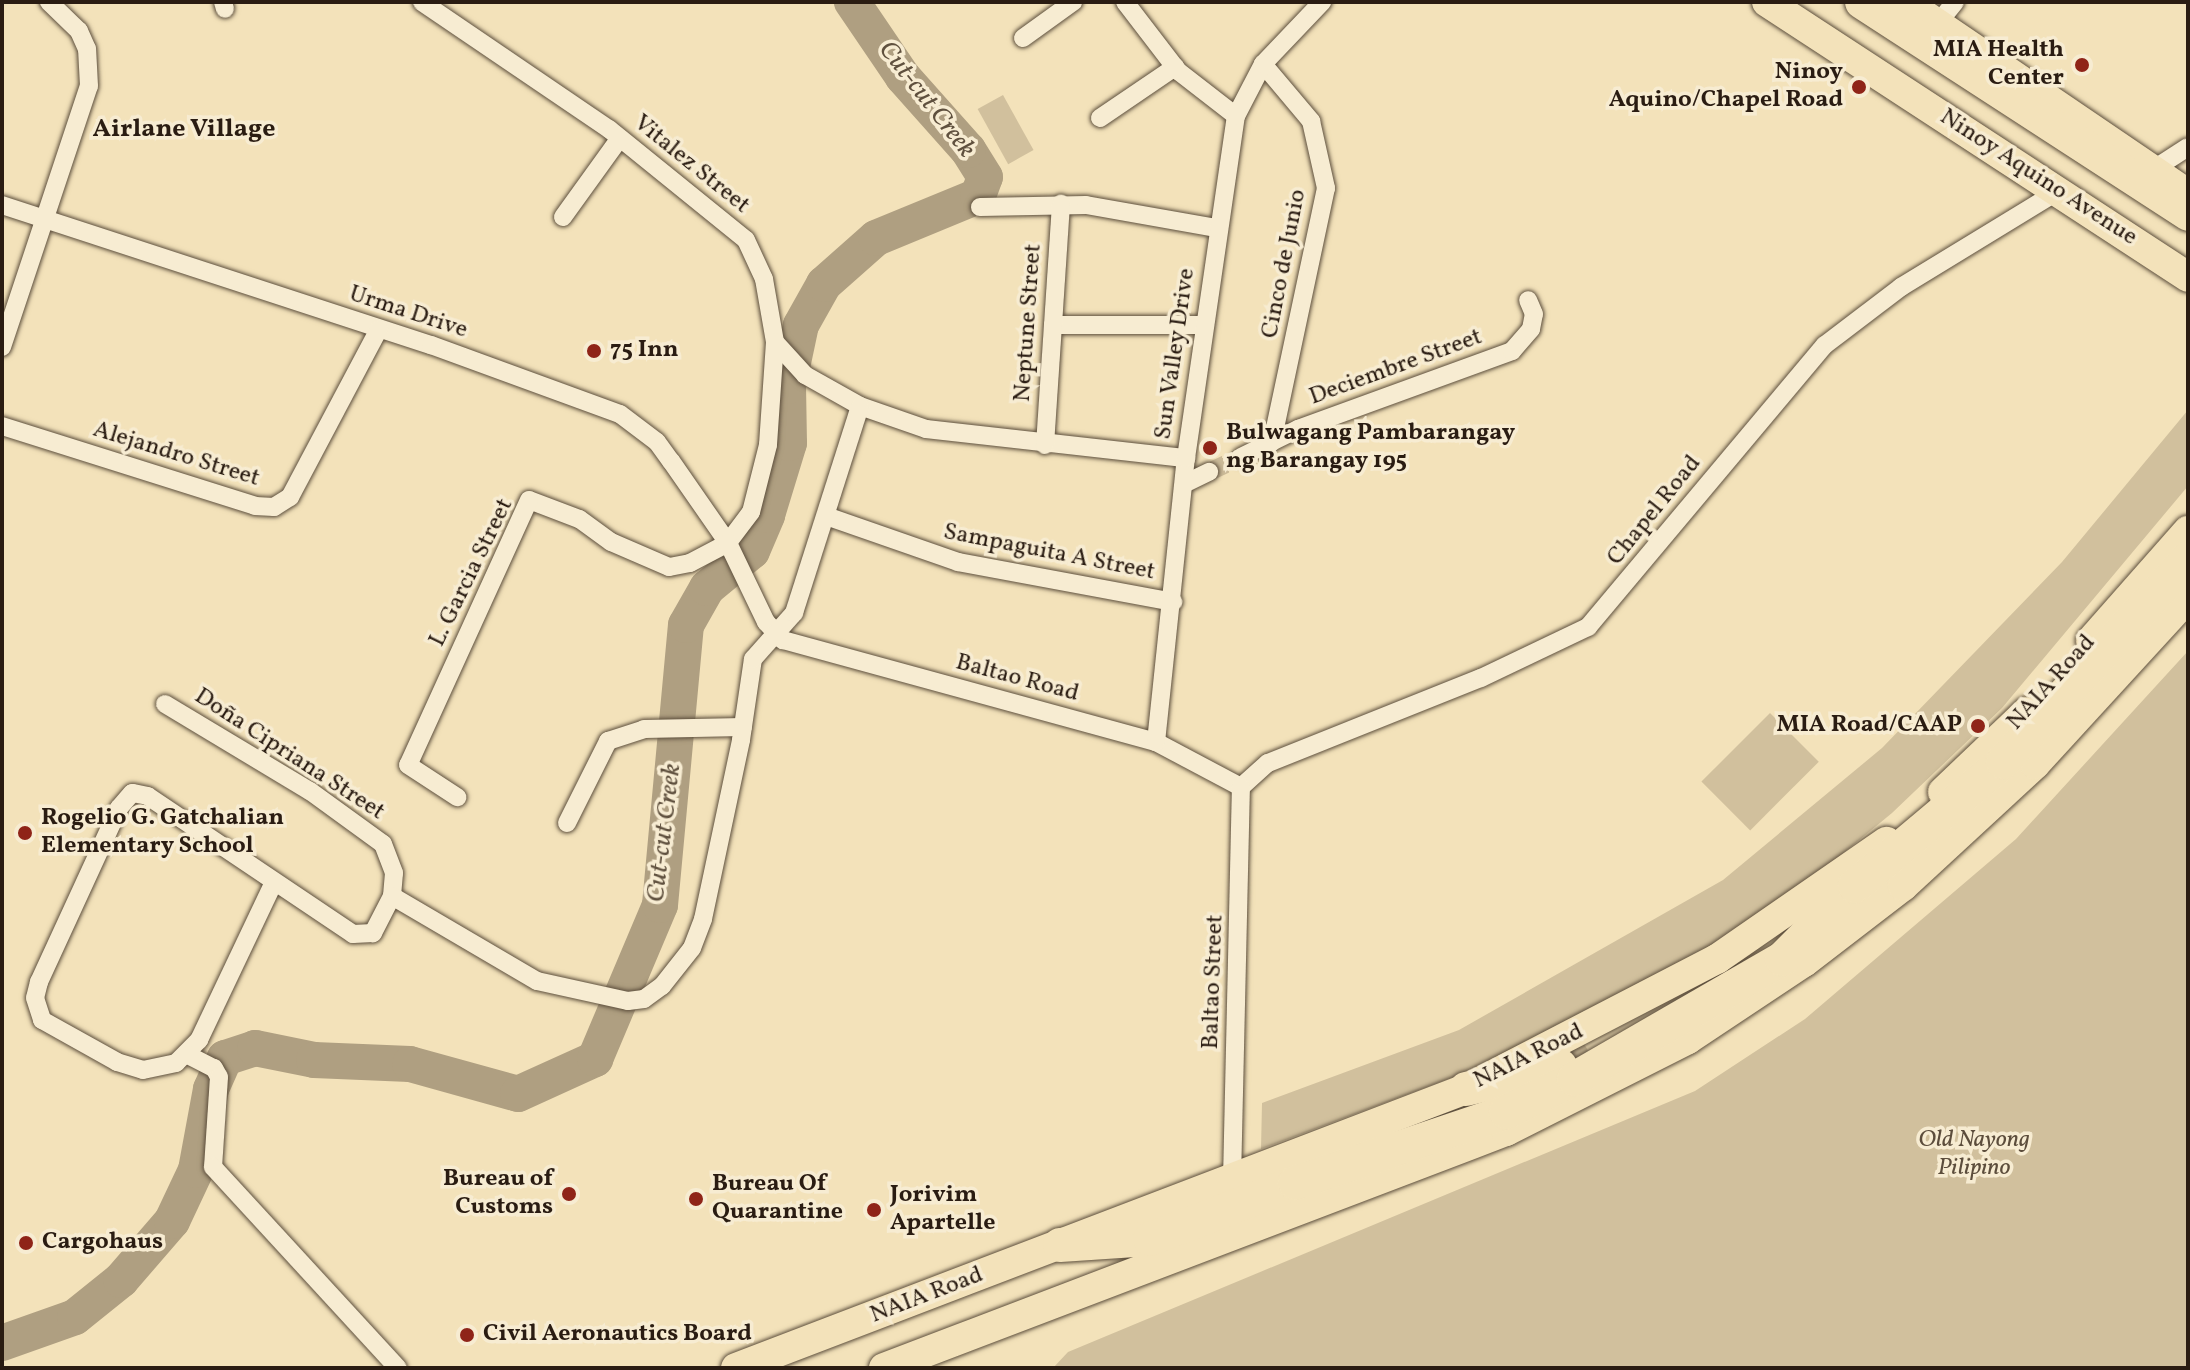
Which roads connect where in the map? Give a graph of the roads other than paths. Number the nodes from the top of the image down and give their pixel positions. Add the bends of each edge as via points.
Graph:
1 (49, 2) edge
2 (422, 2) edge
3 (1073, 2) edge
4 (1125, 2) edge
5 (1767, 2) edge
6 (1862, 2) edge
7 (1905, 2) edge
8 (1310, 6) edge
9 (1946, 12) edge
10 (1023, 38) dead end
11 (1263, 64) junction
12 (1175, 67) junction
13 (1236, 116) junction
14 (1100, 118) dead end
15 (620, 138) junction
16 (2188, 147) edge
17 (2154, 169) junction
18 (2058, 191) junction
19 (2186, 197) edge
20 (1061, 204) junction
21 (2, 205) edge
22 (980, 207) dead end
23 (563, 217) dead end
24 (46, 219) junction
25 (1217, 228) junction
26 (2151, 251) junction
27 (2188, 277) edge
28 (2188, 287) edge
29 (1528, 300) dead end
30 (1053, 325) junction
31 (1204, 325) junction
32 (379, 329) junction
33 (775, 342) junction
34 (2, 347) edge
35 (860, 406) junction
36 (2, 426) edge
37 (1272, 442) junction
38 (1045, 445) junction
39 (1241, 457) tunnel mouth
40 (1186, 458) junction
41 (1209, 472) tunnel mouth
42 (1184, 484) junction
43 (826, 516) junction
44 (2188, 531) edge
45 (731, 551) junction
46 (2188, 559) edge
47 (2188, 597) edge
48 (1173, 602) junction
49 (775, 635) junction
50 (165, 704) dead end
51 (743, 727) junction
52 (1156, 742) junction
53 (1241, 787) junction
54 (457, 797) dead end
55 (567, 823) dead end
56 (274, 882) junction
57 (392, 896) junction
58 (1830, 908) junction
59 (188, 1055) junction
60 (1466, 1089) junction
61 (1232, 1180) junction
62 (1060, 1245) junction
63 (398, 1368) edge
64 (736, 1368) edge
65 (884, 1368) edge

1 - 24 street via 79,31 90,67 89,86
2 - 15 street, Vitalez Street
3 - 10 street
4 - 12 street
5 - 18 main road, Ninoy Aquino Avenue
6 - 19 highway
7 - 9 main road
8 - 11 street, Sun Valley Drive
9 - 17 main road
11 - 13 street, Sun Valley Drive
11 - 37 street, Cinco de Junio via 1311,121 1326,188
12 - 13 street
12 - 14 street
13 - 25 street, Sun Valley Drive
15 - 23 street
15 - 33 street, Vitalez Street via 746,240 764,279
16 - 17 street
17 - 19 main road
18 - 26 main road, Ninoy Aquino Avenue
18 - 53 street, Chapel Road via 1901,287 1825,345 1588,627 1481,678 1268,763
20 - 22 street
20 - 25 street via 1128,210
20 - 30 street, Neptune Street
21 - 24 street, Urma Drive
24 - 32 street, Urma Drive
24 - 34 street
25 - 31 street, Sun Valley Drive
26 - 27 main road, Ninoy Aquino Avenue
26 - 28 main road
29 - 37 street, Deciembre Street via 1534,314 1531,329 1512,351
30 - 31 street
30 - 38 street, Neptune Street
31 - 40 street, Sun Valley Drive
32 - 36 street, Alejandro Street via 290,497 274,507 255,506
32 - 45 street, Urma Drive via 620,414 657,442
33 - 35 street via 805,375
33 - 45 street, Vitalez Street via 768,445 751,512
35 - 38 street via 926,429
35 - 43 street
37 - 39 street, Deciembre Street
38 - 40 street
40 - 42 street, Sun Valley Drive
41 - 42 street
42 - 48 street, Sun Valley Drive
43 - 48 street, Sampaguita A Street via 970,565
43 - 49 street via 794,613
44 - 60 main road, NAIA Road via 2009,732 1896,835 1717,959
45 - 49 street, Urma Drive
45 - 54 street, L. Garcia Street via 669,567 611,542 579,519 529,500 408,765
46 - 58 highway via 2003,762
47 - 65 main road, NAIA Road via 2035,764 1903,886 1804,962 1688,1039 1506,1131
48 - 52 street, Sun Valley Drive
49 - 51 street via 753,659
49 - 52 street, Baltao Road
50 - 57 street, Doña Cipriana Street via 310,791 383,844 394,873
51 - 55 street via 625,732 608,741
51 - 57 street via 703,919 678,968 637,1001 537,981 464,943
52 - 53 street, Baltao Road
53 - 61 street, Baltao Street
56 - 57 street via 363,936 373,933
56 - 59 street
56 - 59 street via 148,796 132,793 119,808 35,998 42,1020 94,1054 143,1070 162,1070
58 - 60 highway via 1574,1058
58 - 62 highway via 1782,959 1574,1079 1506,1112 1150,1239
59 - 63 street via 216,1072 213,1167
60 - 61 main road, NAIA Road
61 - 62 main road, NAIA Road
62 - 64 main road, NAIA Road

